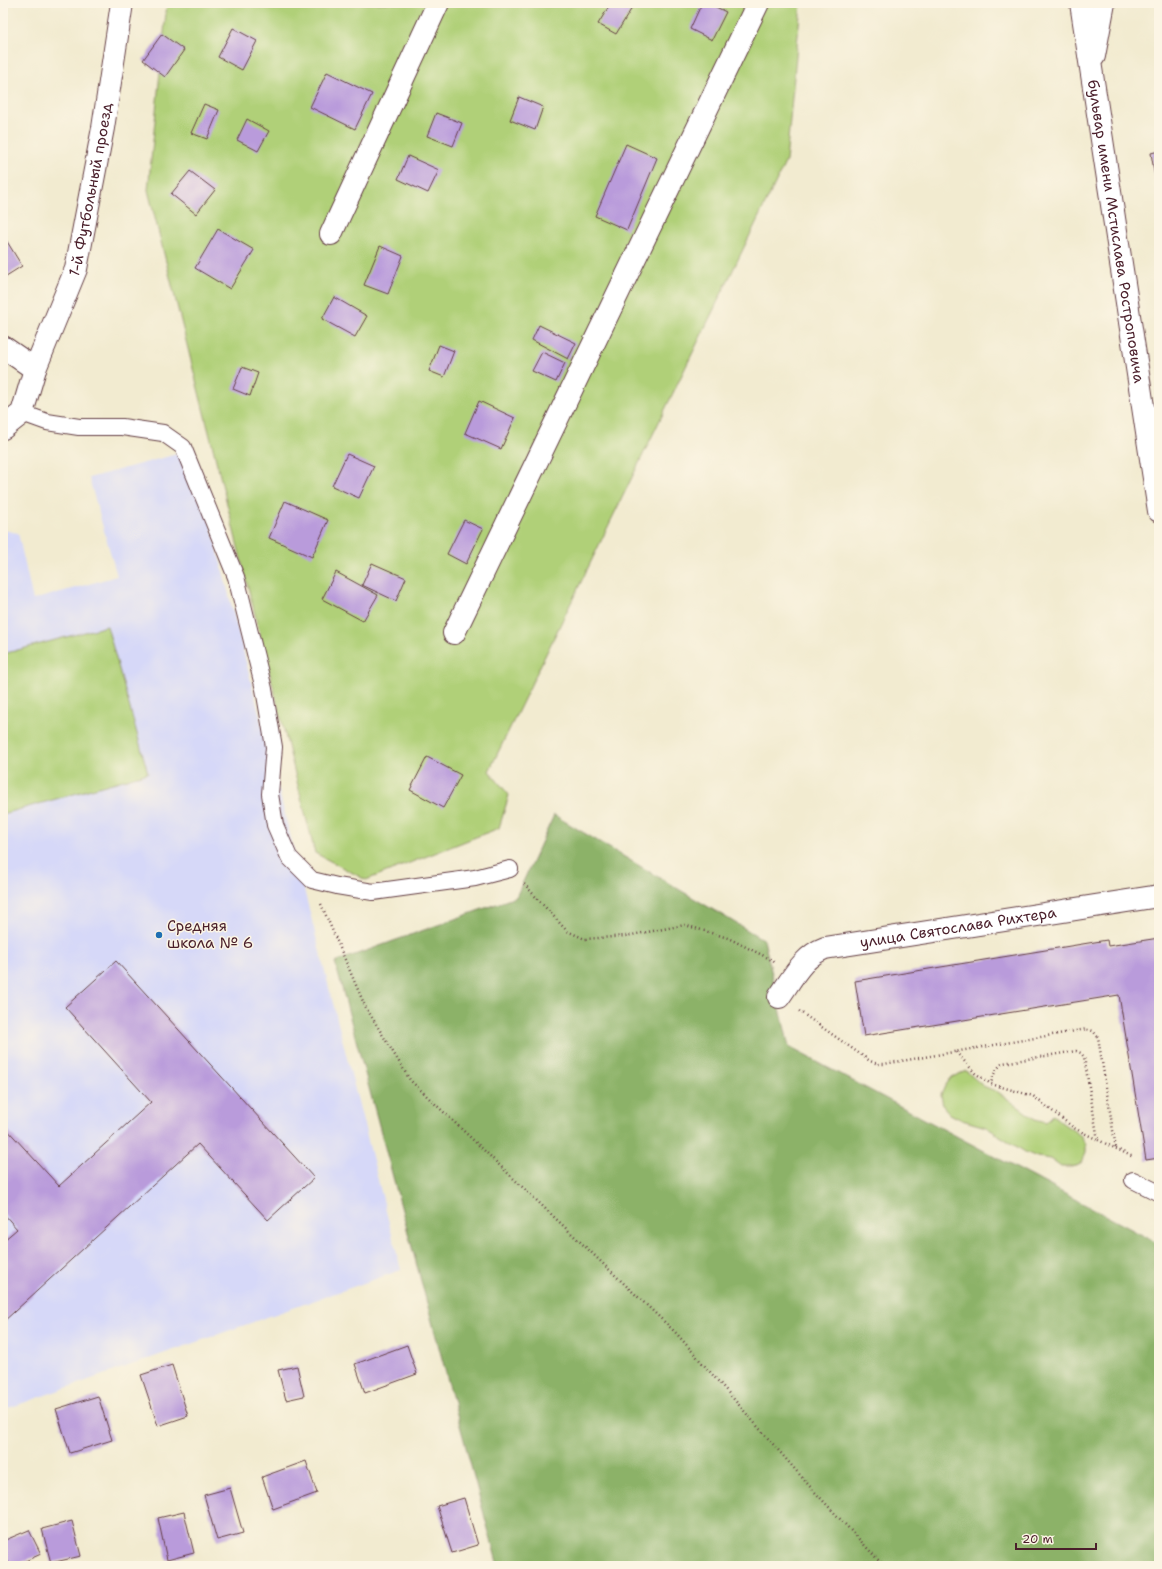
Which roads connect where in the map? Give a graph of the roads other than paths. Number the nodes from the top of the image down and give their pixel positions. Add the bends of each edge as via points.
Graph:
1 (122, 3) edge
2 (438, 3) edge
3 (758, 3) edge
4 (1081, 3) edge
5 (1104, 3) edge
6 (1091, 71) junction
7 (331, 234) dead end
8 (3, 347) edge
9 (35, 369) junction
10 (22, 413) junction
11 (1152, 424) edge
12 (3, 428) edge
13 (1159, 511) edge
14 (454, 633) dead end
15 (510, 869) road end
16 (1159, 896) edge
17 (779, 997) road end
18 (1133, 1180) dead end
19 (1159, 1193) edge

1 - 9 street, 1-й Футбольный проезд via 103,128 76,269
2 - 7 street
3 - 14 street
4 - 6 street, бульвар имени Мстислава Ростроповича
5 - 6 street
6 - 11 street, бульвар имени Мстислава Ростроповича
8 - 9 street
9 - 10 street, 1-й Футбольный проезд
10 - 12 street
10 - 15 lane via 47,422 78,427 122,427 164,433 183,447 236,577 262,682 274,747 270,794 275,825 289,857 312,880 373,892 475,878
11 - 13 street, бульвар имени Мстислава Ростроповича
16 - 17 street, улица Святослава Рихтера via 825,948 807,958
18 - 19 lane

